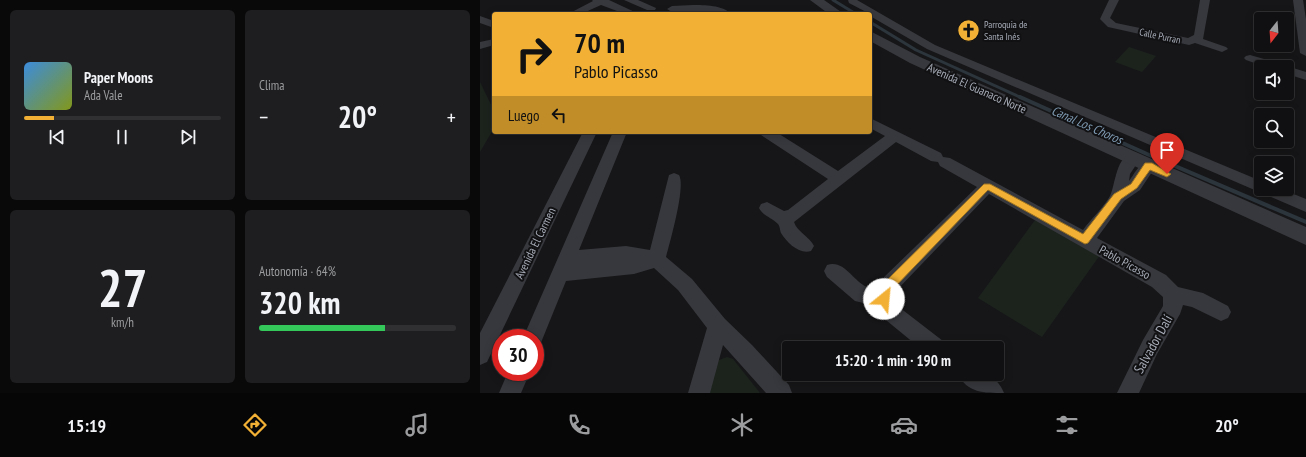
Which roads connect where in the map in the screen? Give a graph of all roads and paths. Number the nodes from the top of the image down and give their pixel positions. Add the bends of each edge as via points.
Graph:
1 (601, 0) edge
2 (629, 0) edge
3 (816, 0) edge
4 (1114, 0) edge
5 (1205, 0) edge
6 (1298, 0) edge
7 (852, 1) dead end
8 (710, 6) edge
9 (651, 7) edge
10 (672, 9) edge
11 (577, 12) edge
12 (629, 12) edge
13 (722, 12) edge
14 (835, 12) edge
15 (865, 12) edge
16 (480, 18) edge
17 (872, 18) edge
18 (492, 24) edge
19 (872, 35) edge
20 (1196, 40) junction
21 (900, 42) junction
22 (492, 43) edge
23 (480, 46) edge
24 (1222, 49) dead end
25 (1306, 53) edge
26 (1250, 58) dead end
27 (1256, 60) edge
28 (946, 63) junction
29 (1294, 72) edge
30 (1306, 76) edge
31 (872, 123) edge
32 (589, 134) edge
33 (619, 134) edge
34 (769, 134) edge
35 (895, 135) junction
36 (1141, 162) junction
37 (839, 178) junction
38 (674, 179) dead end
39 (1254, 184) edge
40 (987, 186) junction
41 (1282, 196) edge
42 (1306, 206) edge
43 (767, 208) dead end
44 (785, 218) junction
45 (1306, 236) edge
46 (1085, 240) junction
47 (805, 246) dead end
48 (657, 259) junction
49 (564, 267) junction
50 (833, 271) dead end
51 (1173, 294) junction
52 (884, 299) junction
53 (1221, 312) dead end
54 (718, 326) junction
55 (537, 329) edge
56 (927, 341) edge
57 (480, 355) edge
58 (515, 381) edge
59 (978, 381) edge
60 (510, 393) edge
61 (699, 393) edge
62 (781, 393) edge
63 (993, 393) edge
64 (1128, 393) edge

1 - 11 street
1 - 12 street
2 - 9 street
3 - 14 street
4 - 20 street, Calle Purran via 1106,19 1112,25 1180,41
5 - 20 street, Calle Purran via 1199,36
6 - 25 street
7 - 15 street, Avenida El Guanaco Norte
8 - 10 street
8 - 13 street
16 - 18 street
17 - 21 street, Avenida El Guanaco Norte
19 - 21 street, Avenida El Guanaco Norte
20 - 24 street
21 - 28 street, Avenida El Guanaco Norte
21 - 28 street, Avenida El Guanaco Norte
22 - 23 street
26 - 27 street
28 - 36 street, Avenida El Guanaco Norte
28 - 39 street, Avenida El Guanaco Norte
29 - 30 street
31 - 35 street, Pablo Picasso
32 - 57 street, Avenida El Carmen
33 - 49 street
34 - 37 street
35 - 37 street
35 - 40 street, Pablo Picasso
36 - 45 street, Avenida El Guanaco Norte
36 - 46 street via 1134,186 1118,197
37 - 44 street via 792,216
38 - 48 street
40 - 46 street, Pablo Picasso
40 - 52 street via 888,286
41 - 42 street
43 - 44 street via 778,217
44 - 47 street via 788,230
46 - 51 street, Pablo Picasso via 1159,281
48 - 49 street via 634,266
48 - 54 street via 681,280
49 - 55 street
50 - 52 street via 862,295
51 - 53 street, Pablo Picasso via 1196,299
51 - 64 street, Salvador Dalí via 1175,304 1150,347
52 - 56 street via 888,310
54 - 61 street
54 - 62 street
58 - 60 street
59 - 63 street

